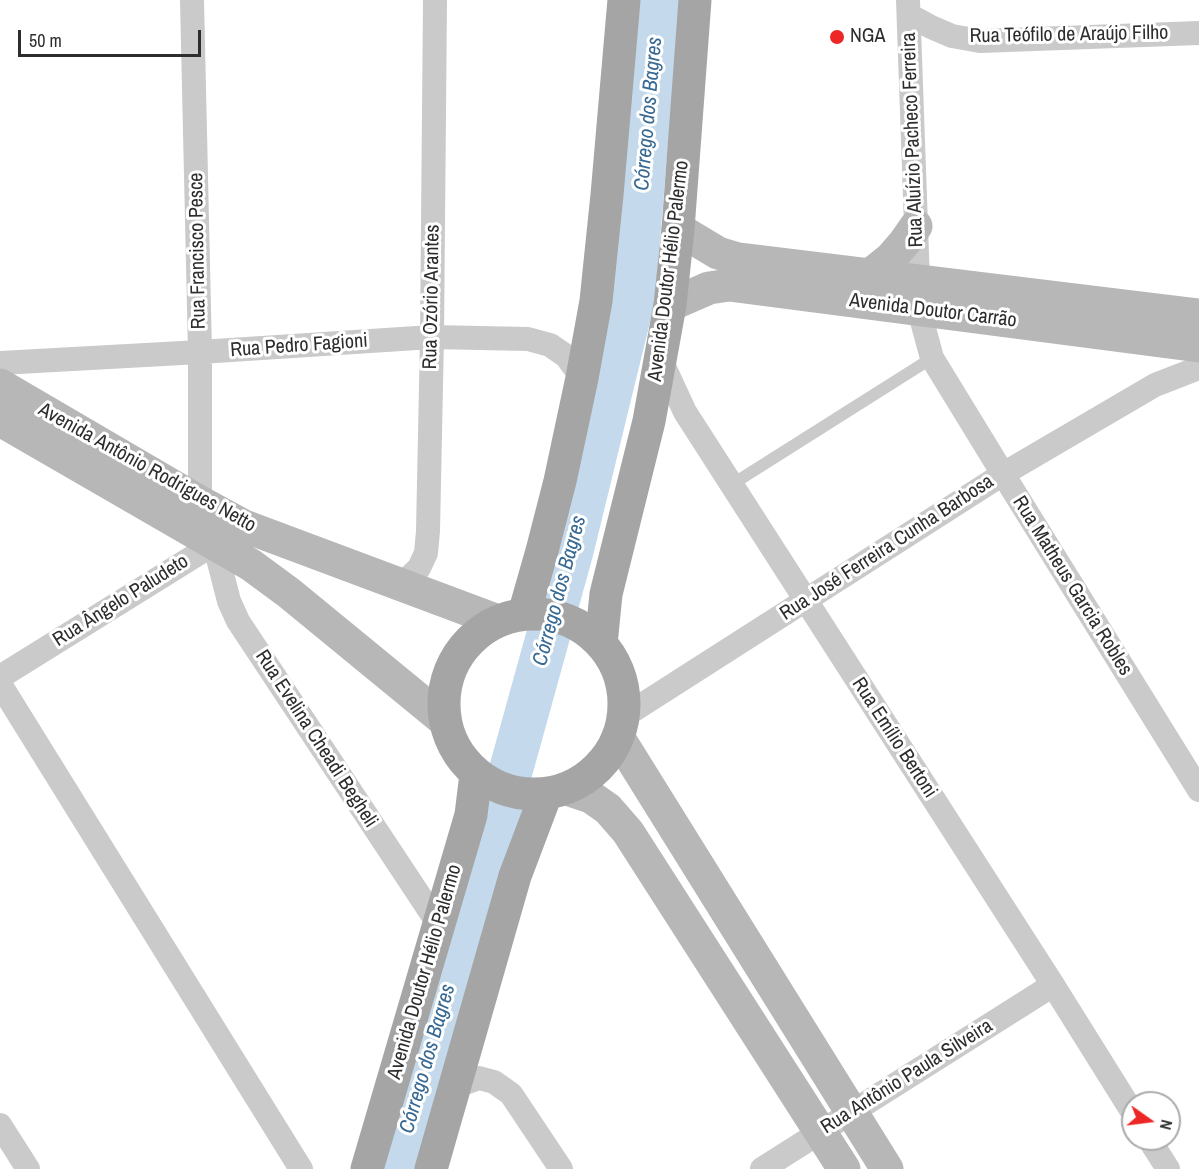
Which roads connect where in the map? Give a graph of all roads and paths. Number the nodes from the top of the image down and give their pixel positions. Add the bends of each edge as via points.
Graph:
1 (192, 0) edge
2 (435, 0) edge
3 (624, 0) edge
4 (695, 0) edge
5 (909, 8) edge
6 (1199, 33) edge
7 (916, 226) junction
8 (678, 229) junction
9 (870, 274) junction
10 (918, 295) junction
11 (670, 305) junction
12 (1199, 315) edge
13 (432, 337) junction
14 (1150, 339) junction
15 (1199, 346) edge
16 (200, 352) junction
17 (932, 357) junction
18 (661, 360) junction
19 (0, 363) edge
20 (1199, 368) edge
21 (582, 378) junction
22 (0, 385) edge
23 (1155, 385) junction
24 (0, 420) edge
25 (1003, 474) junction
26 (731, 485) junction
27 (200, 502) junction
28 (244, 526) junction
29 (214, 543) junction
30 (402, 584) junction
31 (805, 601) junction
32 (520, 616) junction
33 (601, 644) junction
34 (0, 677) edge
35 (0, 684) edge
36 (445, 721) junction
37 (621, 727) junction
38 (485, 780) junction
39 (1199, 790) edge
40 (547, 792) junction
41 (439, 925) junction
42 (1053, 985) junction
43 (454, 1087) junction
44 (1121, 1094) edge
45 (852, 1112) junction
46 (0, 1125) edge
47 (820, 1132) junction
48 (1157, 1151) edge
49 (362, 1165) edge
50 (28, 1169) edge
51 (301, 1169) edge
52 (431, 1169) edge
53 (561, 1169) edge
54 (762, 1169) edge
55 (844, 1169) edge
56 (887, 1169) edge
57 (1168, 1169) edge

1 - 16 street, Rua Francisco Pesce
2 - 13 street, Rua Ozório Arantes
3 - 21 main road via 596,301
4 - 8 main road, Avenida Doutor Hélio Palermo
5 - 6 street, Rua Teófilo de Araújo Filho via 931,27 980,41
5 - 7 street, Rua Aluízio Pacheco Ferreira
7 - 9 street via 891,258
7 - 10 street, Rua Aluízio Pacheco Ferreira
8 - 9 street, Avenida Doutor Carrão via 718,253 738,259
8 - 11 main road, Avenida Doutor Hélio Palermo
9 - 10 street, Avenida Doutor Carrão
10 - 11 street, Avenida Doutor Carrão via 729,285 691,294
10 - 12 street, Avenida Doutor Carrão
10 - 14 street, Avenida Doutor Carrão
10 - 17 street, Rua Matheus Garcia Robles
11 - 18 main road, Avenida Doutor Hélio Palermo
13 - 16 street, Rua Pedro Fagioni
13 - 21 street, Rua Pedro Fagioni via 528,339 550,345 566,356
13 - 30 street, Rua Ozório Arantes via 426,553 419,568
14 - 15 street, Avenida Doutor Carrão
14 - 23 street via 1163,356 1161,377
16 - 19 street, Rua Pedro Fagioni
16 - 27 street, Rua Francisco Pesce
17 - 25 street, Rua Matheus Garcia Robles
17 - 26 lane
18 - 26 street, Rua Emílio Bertoni via 685,412
18 - 33 main road, Avenida Doutor Hélio Palermo via 606,594
20 - 23 street, Rua José Ferreira Cunha Barbosa
21 - 32 main road via 542,551
22 - 27 street, Avenida Antônio Rodrigues Netto
23 - 25 street, Rua José Ferreira Cunha Barbosa
24 - 29 street, Avenida Antônio Rodrigues Netto
25 - 31 street, Rua José Ferreira Cunha Barbosa
25 - 39 street, Rua Matheus Garcia Robles
26 - 31 street, Rua Emílio Bertoni
27 - 28 street, Avenida Antônio Rodrigues Netto
28 - 29 street, Rua Ângelo Paludeto
28 - 30 street, Avenida Antônio Rodrigues Netto
29 - 34 street, Rua Ângelo Paludeto
29 - 36 street, Avenida Antônio Rodrigues Netto via 270,579
29 - 41 street, Rua Evelina Cheadi Begheli via 238,621
30 - 32 street, Avenida Antônio Rodrigues Netto
31 - 37 street, Rua José Ferreira Cunha Barbosa
31 - 42 street, Rua Emílio Bertoni
32 - 33 main road via 556,616 575,623
32 - 36 main road via 478,634 461,652 449,673
33 - 37 main road via 620,677 625,700
35 - 51 street
36 - 38 main road via 462,759
37 - 40 main road via 606,759 587,777
37 - 45 street
38 - 40 main road via 510,792
38 - 41 main road, Avenida Doutor Hélio Palermo
40 - 43 main road via 515,876
40 - 47 street via 591,797 628,832
41 - 49 main road, Avenida Doutor Hélio Palermo
42 - 44 street, Rua Emílio Bertoni
42 - 45 street, Rua Antônio Paula Silveira
43 - 52 main road
43 - 53 street via 479,1078 494,1082 511,1094
45 - 47 street, Rua Antônio Paula Silveira
45 - 56 street
46 - 50 street
47 - 54 street, Rua Antônio Paula Silveira
47 - 55 street
48 - 57 street

